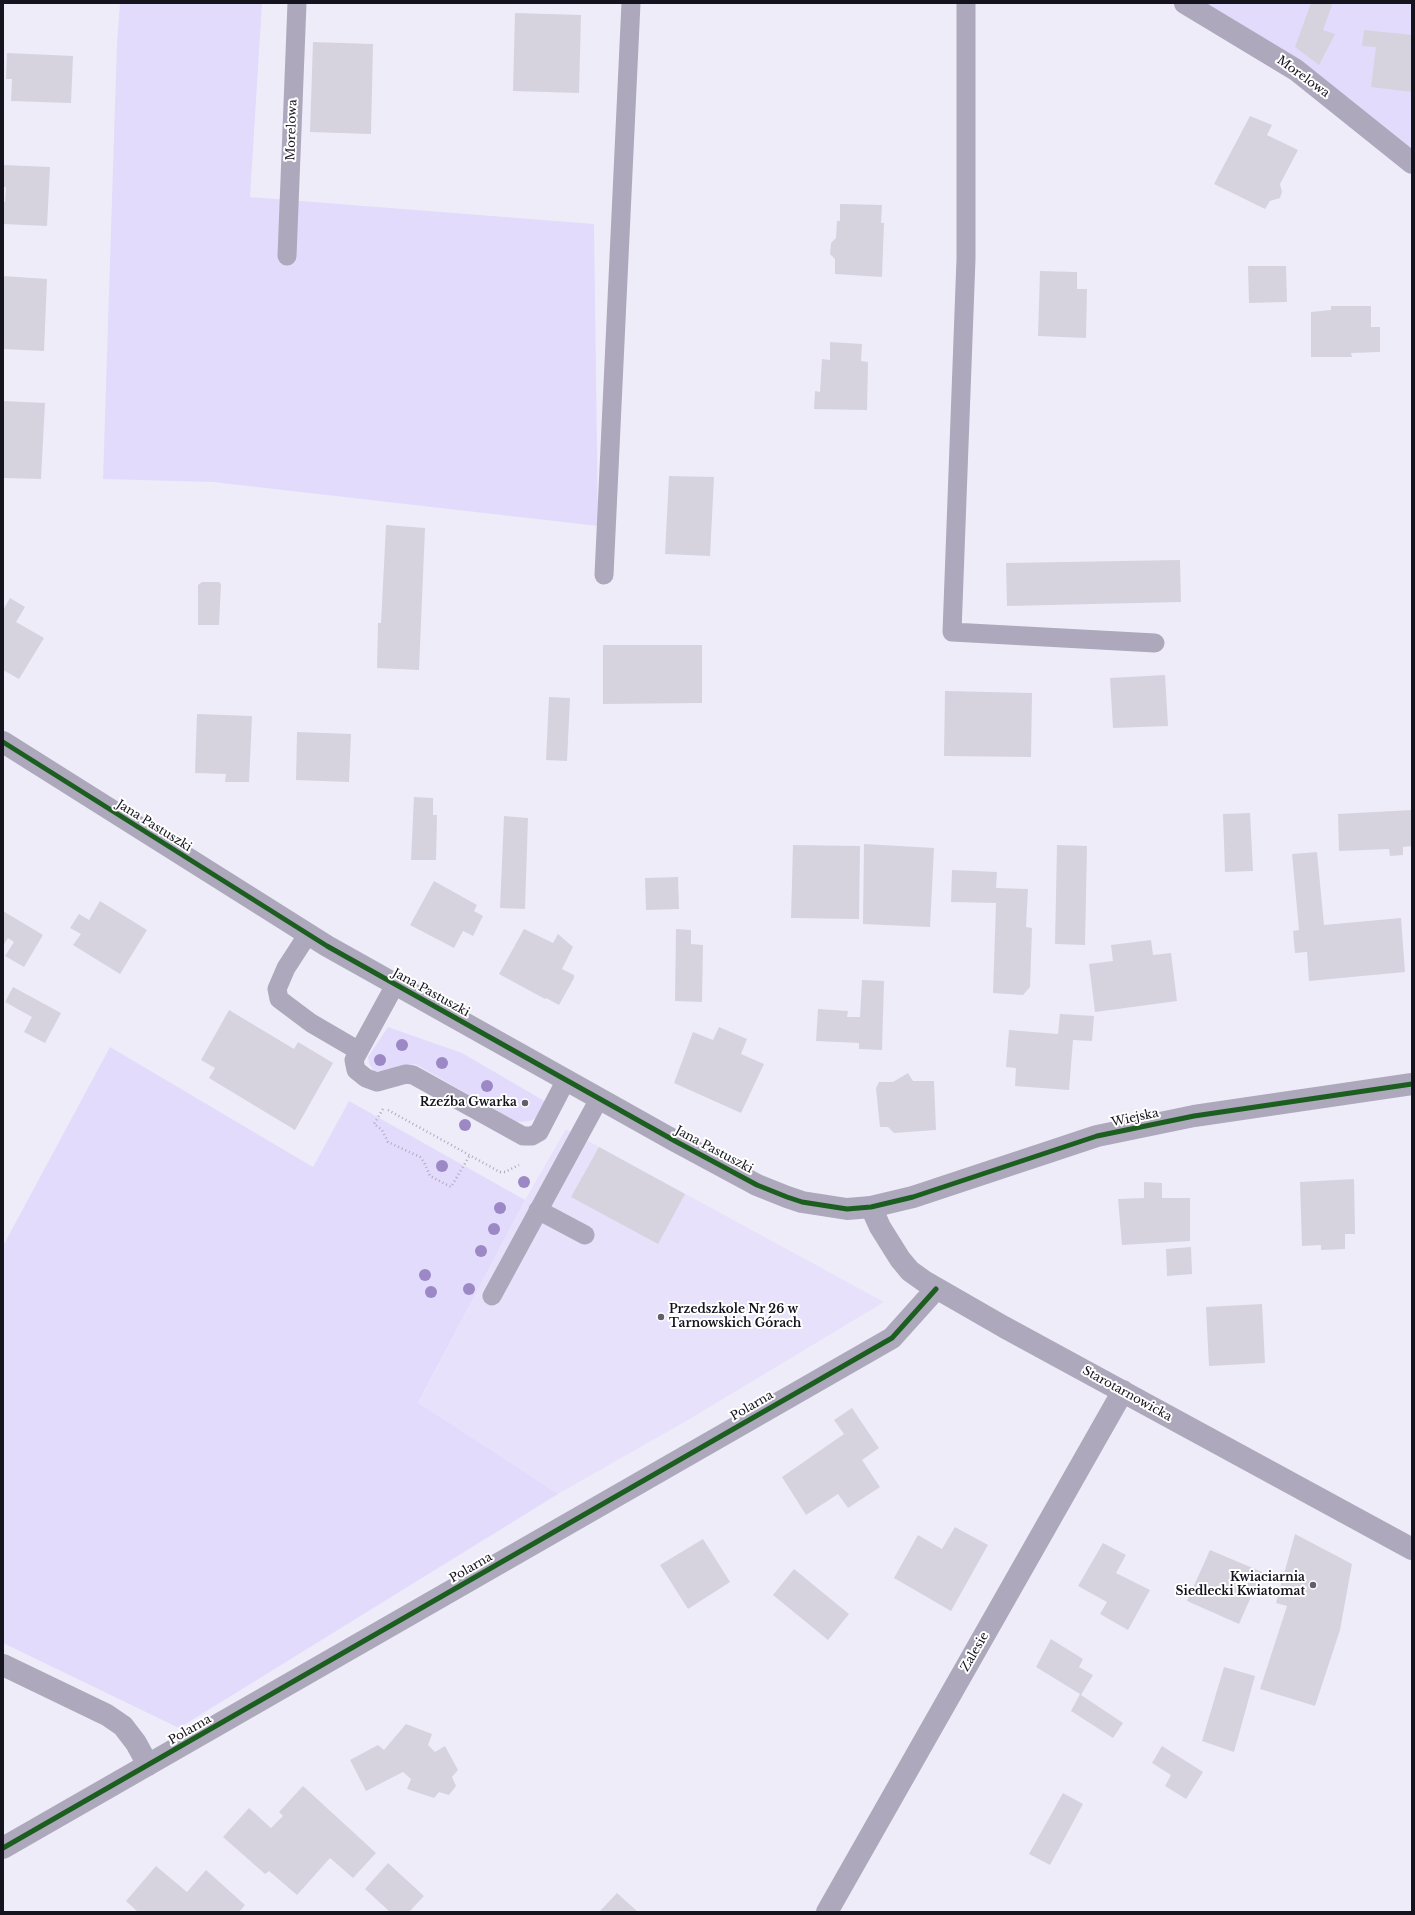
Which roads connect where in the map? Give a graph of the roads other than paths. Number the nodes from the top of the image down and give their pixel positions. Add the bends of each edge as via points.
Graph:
1 (297, 3) edge
2 (631, 3) edge
3 (966, 3) edge
4 (1185, 3) edge
5 (1412, 163) edge
6 (287, 256) dead end
7 (604, 575) dead end
8 (1155, 643) dead end
9 (3, 742) edge
10 (308, 934) junction
11 (395, 985) junction
12 (359, 1051) junction
13 (566, 1080) junction
14 (1412, 1084) edge
15 (599, 1099) junction
16 (871, 1208) junction
17 (538, 1210) junction
18 (585, 1235) dead end
19 (936, 1289) junction
20 (492, 1296) dead end
21 (1123, 1391) junction
22 (1412, 1549) edge
23 (3, 1665) edge
24 (148, 1765) junction
25 (3, 1848) edge
26 (827, 1912) edge

1 - 6 lane, Morelowa
2 - 7 lane
3 - 8 lane via 966,259 952,632
4 - 5 street, Morelowa via 1296,70
9 - 10 street, Jana Pastuszki
10 - 11 street, Jana Pastuszki
10 - 12 lane via 286,968 277,989 279,999 311,1023
11 - 12 lane
11 - 13 street, Jana Pastuszki
12 - 13 lane via 354,1060 356,1070 366,1078 377,1082 406,1074 412,1075 523,1136 532,1136 539,1132
13 - 15 street, Jana Pastuszki
14 - 16 street, Wiejska via 1194,1116 1097,1136 913,1197
15 - 16 street, Jana Pastuszki via 780,1195 822,1206
15 - 17 lane
16 - 19 street, Starotarnowicka via 880,1228 900,1259 910,1271
17 - 18 lane
17 - 20 lane
19 - 21 street, Starotarnowicka
19 - 24 street, Polarna via 892,1338
21 - 22 street, Starotarnowicka
21 - 26 street, Zalesie
23 - 24 street via 107,1715 123,1726
24 - 25 street, Polarna

